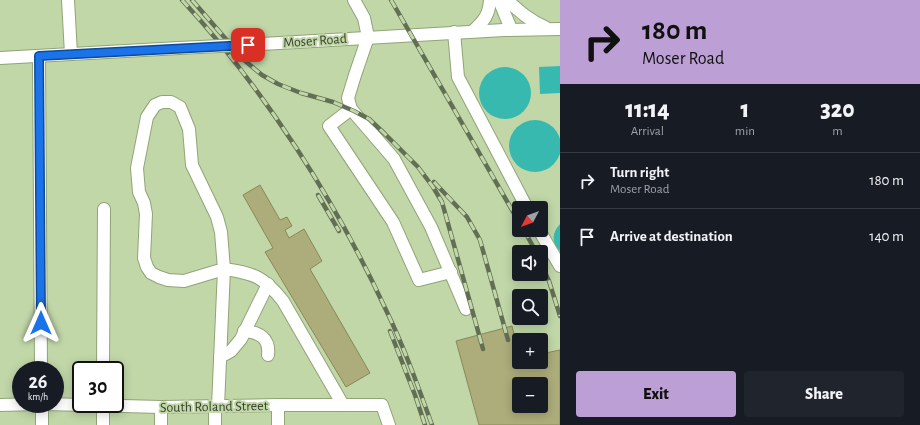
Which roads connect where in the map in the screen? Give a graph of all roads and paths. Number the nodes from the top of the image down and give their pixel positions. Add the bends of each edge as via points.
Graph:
1 (68, 0) edge
2 (354, 0) edge
3 (490, 0) edge
4 (498, 0) edge
5 (507, 0) edge
6 (511, 29) junction
7 (555, 29) edge
8 (473, 31) junction
9 (454, 32) junction
10 (368, 37) junction
11 (71, 54) junction
12 (39, 56) junction
13 (0, 58) edge
14 (351, 109) junction
15 (523, 201) edge
16 (104, 209) dead end
17 (543, 237) edge
18 (560, 266) edge
19 (224, 269) junction
20 (451, 272) junction
21 (268, 284) junction
22 (466, 309) dead end
23 (244, 331) junction
24 (268, 355) dead end
25 (220, 356) junction
26 (42, 361) edge
27 (103, 361) edge
28 (0, 405) edge
29 (12, 405) edge
30 (278, 405) junction
31 (343, 405) junction
32 (124, 406) edge
33 (216, 406) junction
34 (161, 407) junction
35 (43, 413) edge
36 (103, 413) edge
37 (42, 425) edge
38 (103, 425) edge
39 (161, 425) edge
40 (215, 425) edge
41 (278, 425) edge
42 (389, 425) edge

1 - 11 street
2 - 10 street via 364,18
3 - 8 street via 486,17
4 - 6 street
5 - 7 street via 538,24
6 - 7 street, Moser Road
6 - 8 street, Moser Road
8 - 9 street, Moser Road
9 - 10 street, Moser Road
9 - 15 street via 458,77
10 - 11 street, Moser Road, bridge
10 - 14 street via 348,98
11 - 12 street, Moser Road
12 - 13 street, Moser Road
12 - 26 street
14 - 20 street via 394,159 431,227
14 - 20 street via 329,126 393,222 419,280
16 - 27 street
17 - 18 street
19 - 19 street via 221,232 192,165 189,129 180,107 171,102 162,102 155,105 147,118 137,168 139,192 146,214 144,258 147,267 151,273 159,277 184,281
19 - 21 street via 254,275
19 - 25 street
20 - 22 street
21 - 23 street
21 - 31 street via 283,301
23 - 24 street via 258,333 262,337 268,346
23 - 25 street via 231,351
25 - 33 street
28 - 29 street
30 - 31 street, South Roland Street
30 - 33 street, South Roland Street
30 - 41 street
31 - 42 street, South Roland Street via 382,405
32 - 34 street, South Roland Street
33 - 34 street, South Roland Street
33 - 40 street
34 - 39 street
35 - 37 street
36 - 38 street

